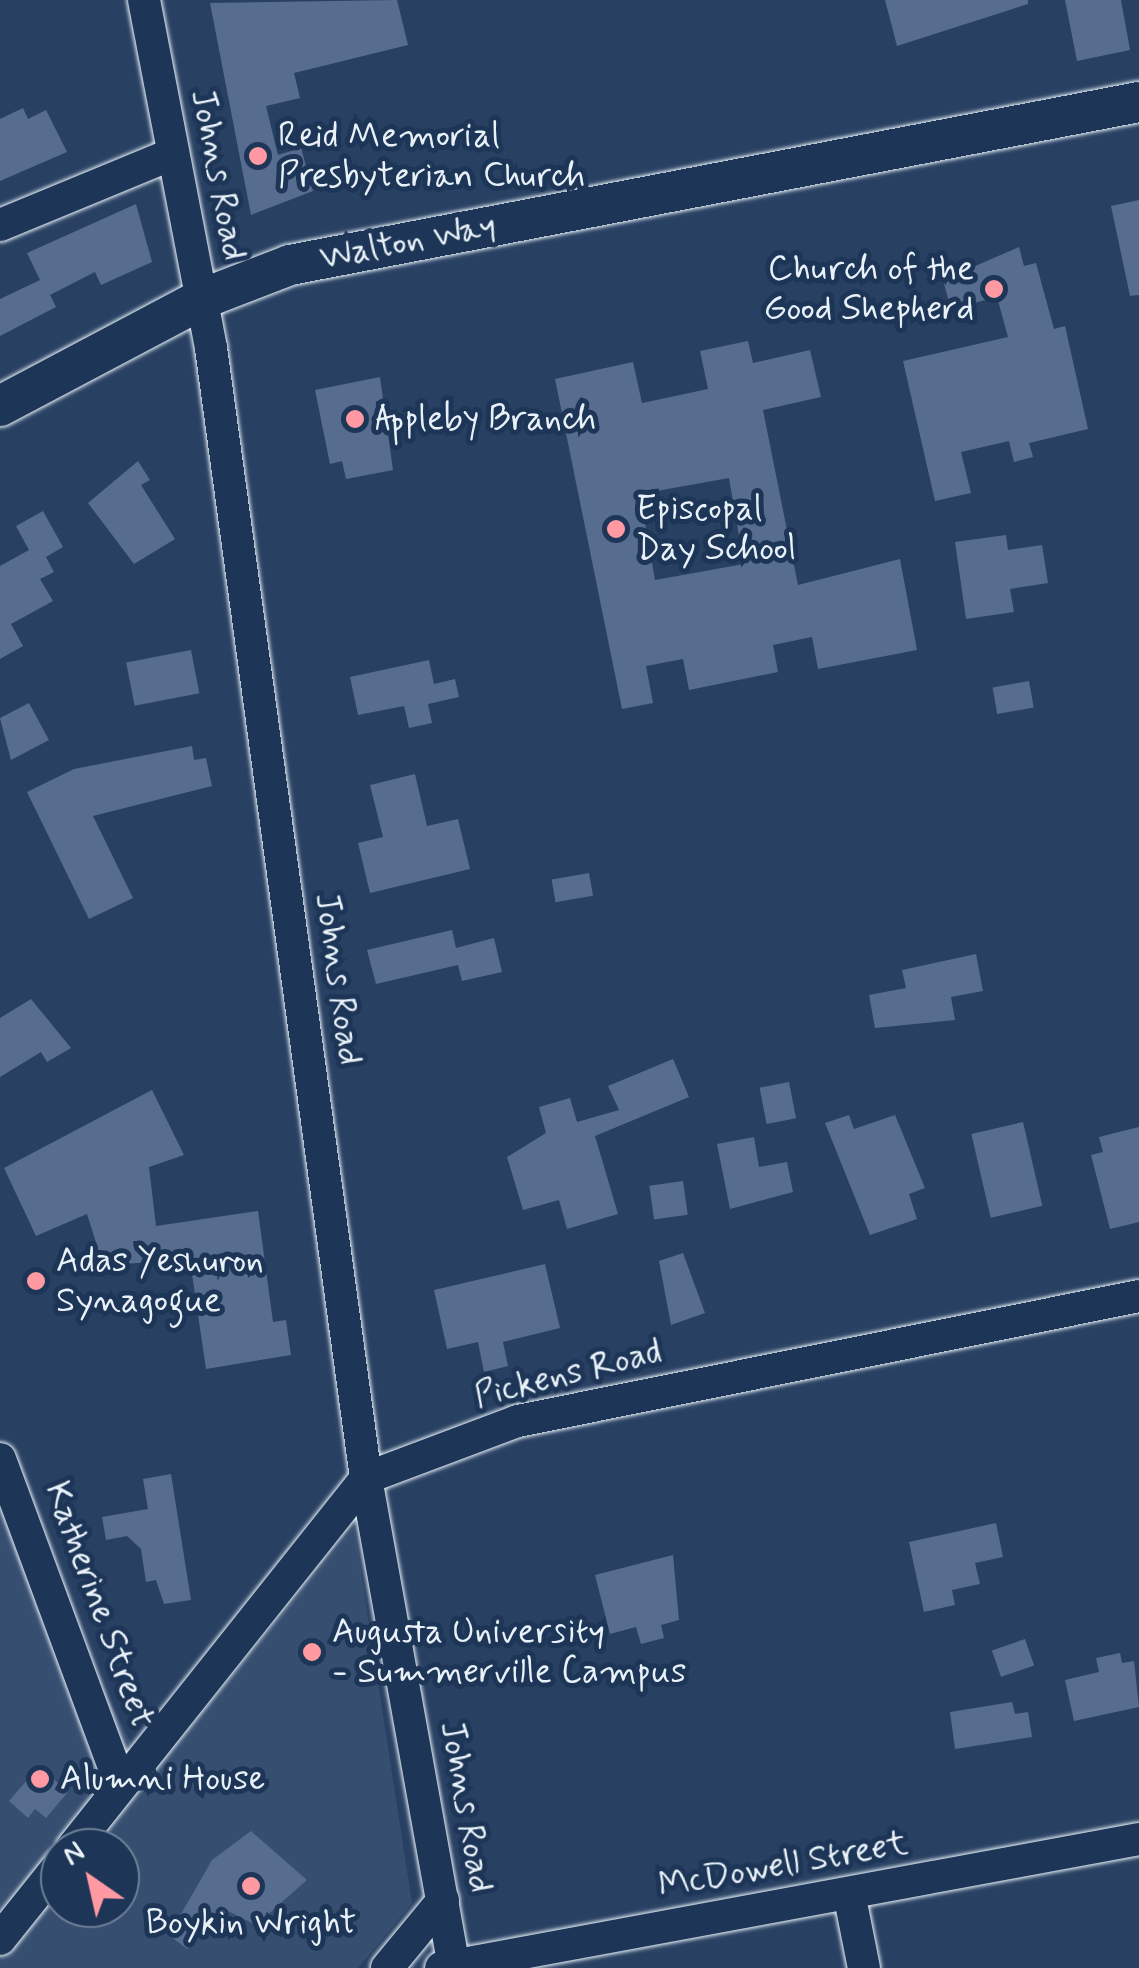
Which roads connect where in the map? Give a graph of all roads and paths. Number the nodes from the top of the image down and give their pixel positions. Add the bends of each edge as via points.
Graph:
1 (144, 0) edge
2 (1139, 102) edge
3 (172, 154) junction
4 (0, 225) edge
5 (202, 299) junction
6 (0, 406) edge
7 (1139, 1296) edge
8 (0, 1458) edge
9 (366, 1478) junction
10 (120, 1781) junction
11 (86, 1828) edge
12 (1139, 1839) edge
13 (40, 1889) edge
14 (849, 1894) junction
15 (442, 1900) junction
16 (0, 1940) edge
17 (449, 1967) edge
18 (387, 1968) edge
19 (864, 1968) edge

1 - 3 street, Johns Road
2 - 5 main road, Walton Way via 290,265
3 - 4 street
3 - 5 street, Johns Road
5 - 6 main road, Walton Way
5 - 9 street, Johns Road
7 - 9 street, Pickens Road via 518,1421
8 - 10 street, Katherine Street
9 - 10 street
9 - 15 street, Johns Road
10 - 11 street
12 - 14 street, McDowell Street
13 - 16 street
14 - 17 street, McDowell Street
14 - 19 street
15 - 17 street, Johns Road
15 - 18 street

